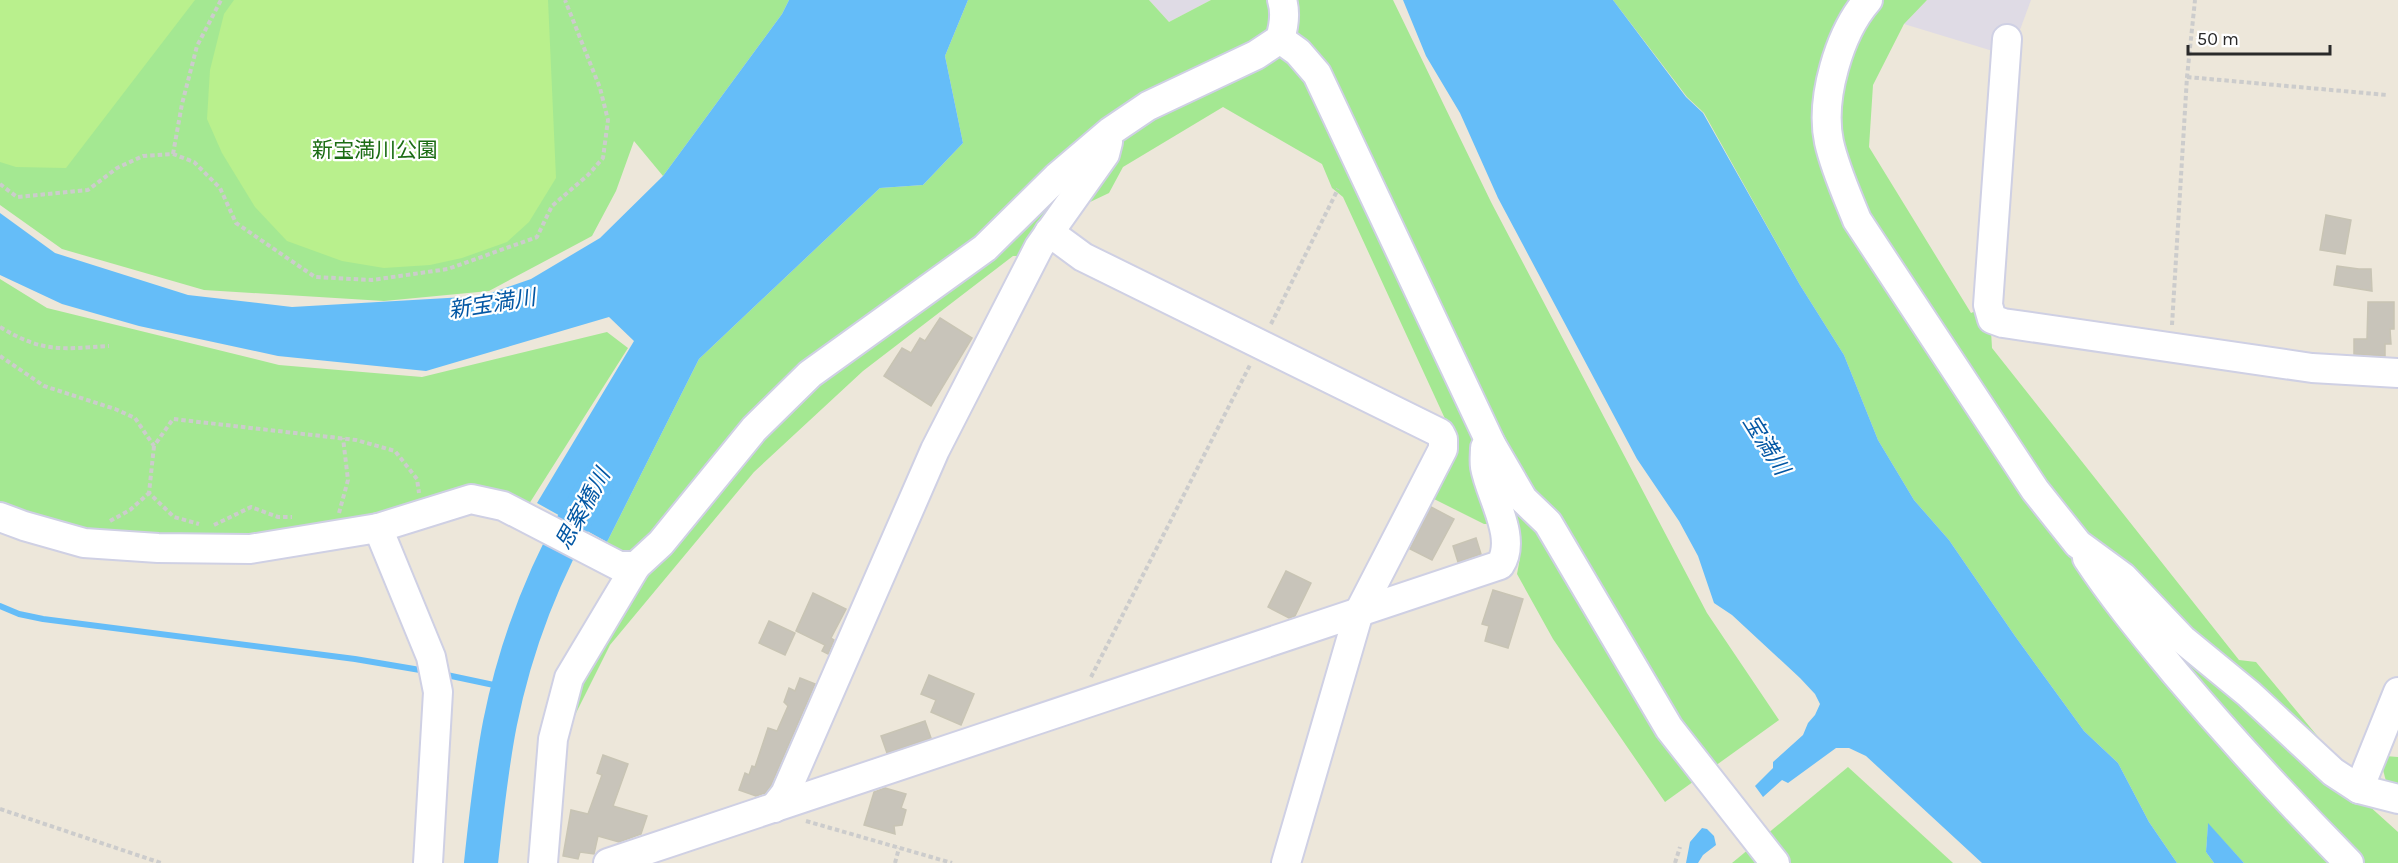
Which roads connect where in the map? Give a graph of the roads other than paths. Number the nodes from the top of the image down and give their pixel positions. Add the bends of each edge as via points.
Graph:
1 (1282, 0) edge
2 (1868, 0) edge
3 (1280, 39) junction
4 (2007, 39) dead end
5 (1111, 131) junction
6 (1049, 232) junction
7 (2398, 373) edge
8 (1491, 444) junction
9 (0, 517) edge
10 (378, 528) junction
11 (2078, 544) junction
12 (627, 566) junction
13 (1359, 612) junction
14 (2398, 692) edge
15 (2359, 789) junction
16 (2398, 799) edge
17 (774, 808) junction
18 (428, 863) edge
19 (543, 863) edge
20 (608, 863) edge
21 (1286, 863) edge
22 (1775, 863) edge
23 (2349, 863) edge

1 - 3 street via 1284,25
2 - 11 street via 1858,11 1838,51 1828,96 1829,140 1840,177 1857,220 2036,490
3 - 5 street via 1256,55 1148,106
3 - 8 street via 1317,74
4 - 7 street via 1988,305 1992,319 2312,368
5 - 6 street via 1105,154
5 - 12 street via 1057,177 985,248 810,374 754,429 661,543
6 - 13 street via 1083,257 1440,433 1443,449
6 - 17 street via 935,450 790,783
8 - 13 street via 1485,448 1484,465 1507,537 1506,556 1500,565
8 - 22 street via 1523,500 1548,523 1669,728
9 - 10 street via 84,543 158,549 250,549
10 - 12 street via 471,499 503,506
10 - 18 street via 431,657 438,692
11 - 15 street via 2123,577 2182,639 2249,694 2333,772
11 - 23 street via 2147,639 2261,771
12 - 19 street via 569,678 553,739
13 - 17 street
13 - 21 street
14 - 15 street
15 - 16 street
17 - 20 street

